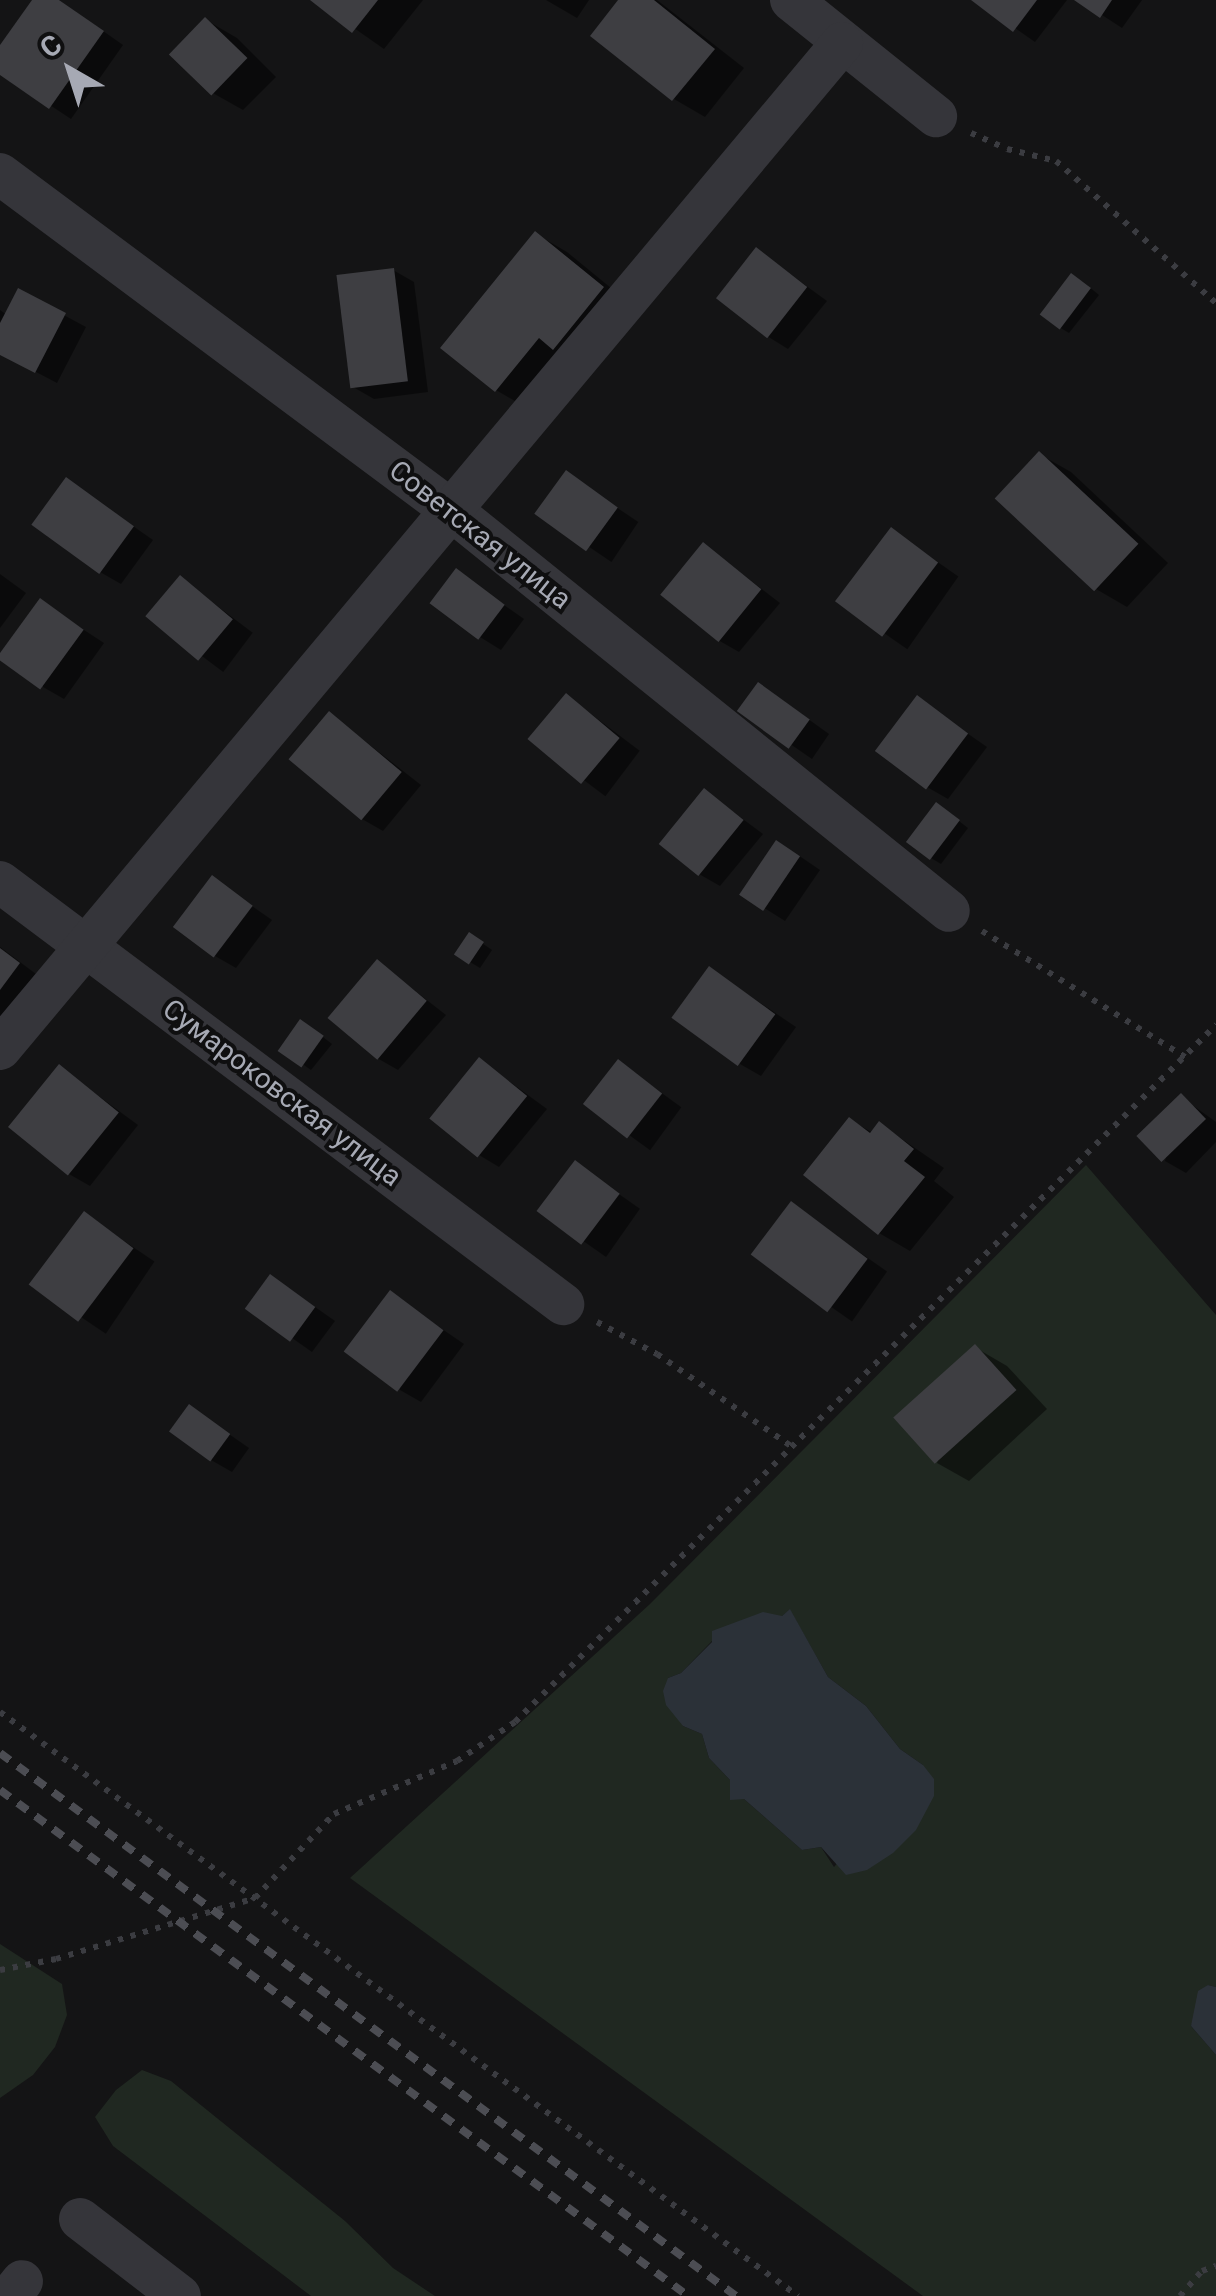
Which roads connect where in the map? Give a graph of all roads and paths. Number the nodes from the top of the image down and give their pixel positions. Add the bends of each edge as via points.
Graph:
1 (791, 0) edge
2 (842, 42) junction
3 (936, 116) joint
4 (0, 174) edge
5 (1216, 304) edge
6 (451, 510) junction
7 (0, 882) edge
8 (949, 911) joint
9 (86, 946) junction
10 (1216, 1026) edge
11 (0, 1050) edge
12 (1185, 1057) junction
13 (563, 1304) joint
14 (794, 1448) junction
15 (0, 1712) edge
16 (255, 1898) junction
17 (0, 1970) edge
18 (80, 2220) dead end
19 (1216, 2266) edge
20 (180, 2296) edge
21 (798, 2296) edge
22 (1180, 2296) edge

1 - 2 street
2 - 3 street
2 - 6 street
3 - 5 path via 1007,149 1056,161
4 - 6 street, Советская улица
6 - 8 street, Советская улица
6 - 9 street
7 - 9 street, Сумароковская улица
8 - 12 path
9 - 11 street
9 - 13 street, Сумароковская улица
10 - 12 path
12 - 14 path
13 - 14 path via 657,1354
14 - 16 path via 515,1722 457,1761 334,1814
15 - 16 path
16 - 17 path
16 - 21 path
18 - 20 street
19 - 22 path via 1202,2270

